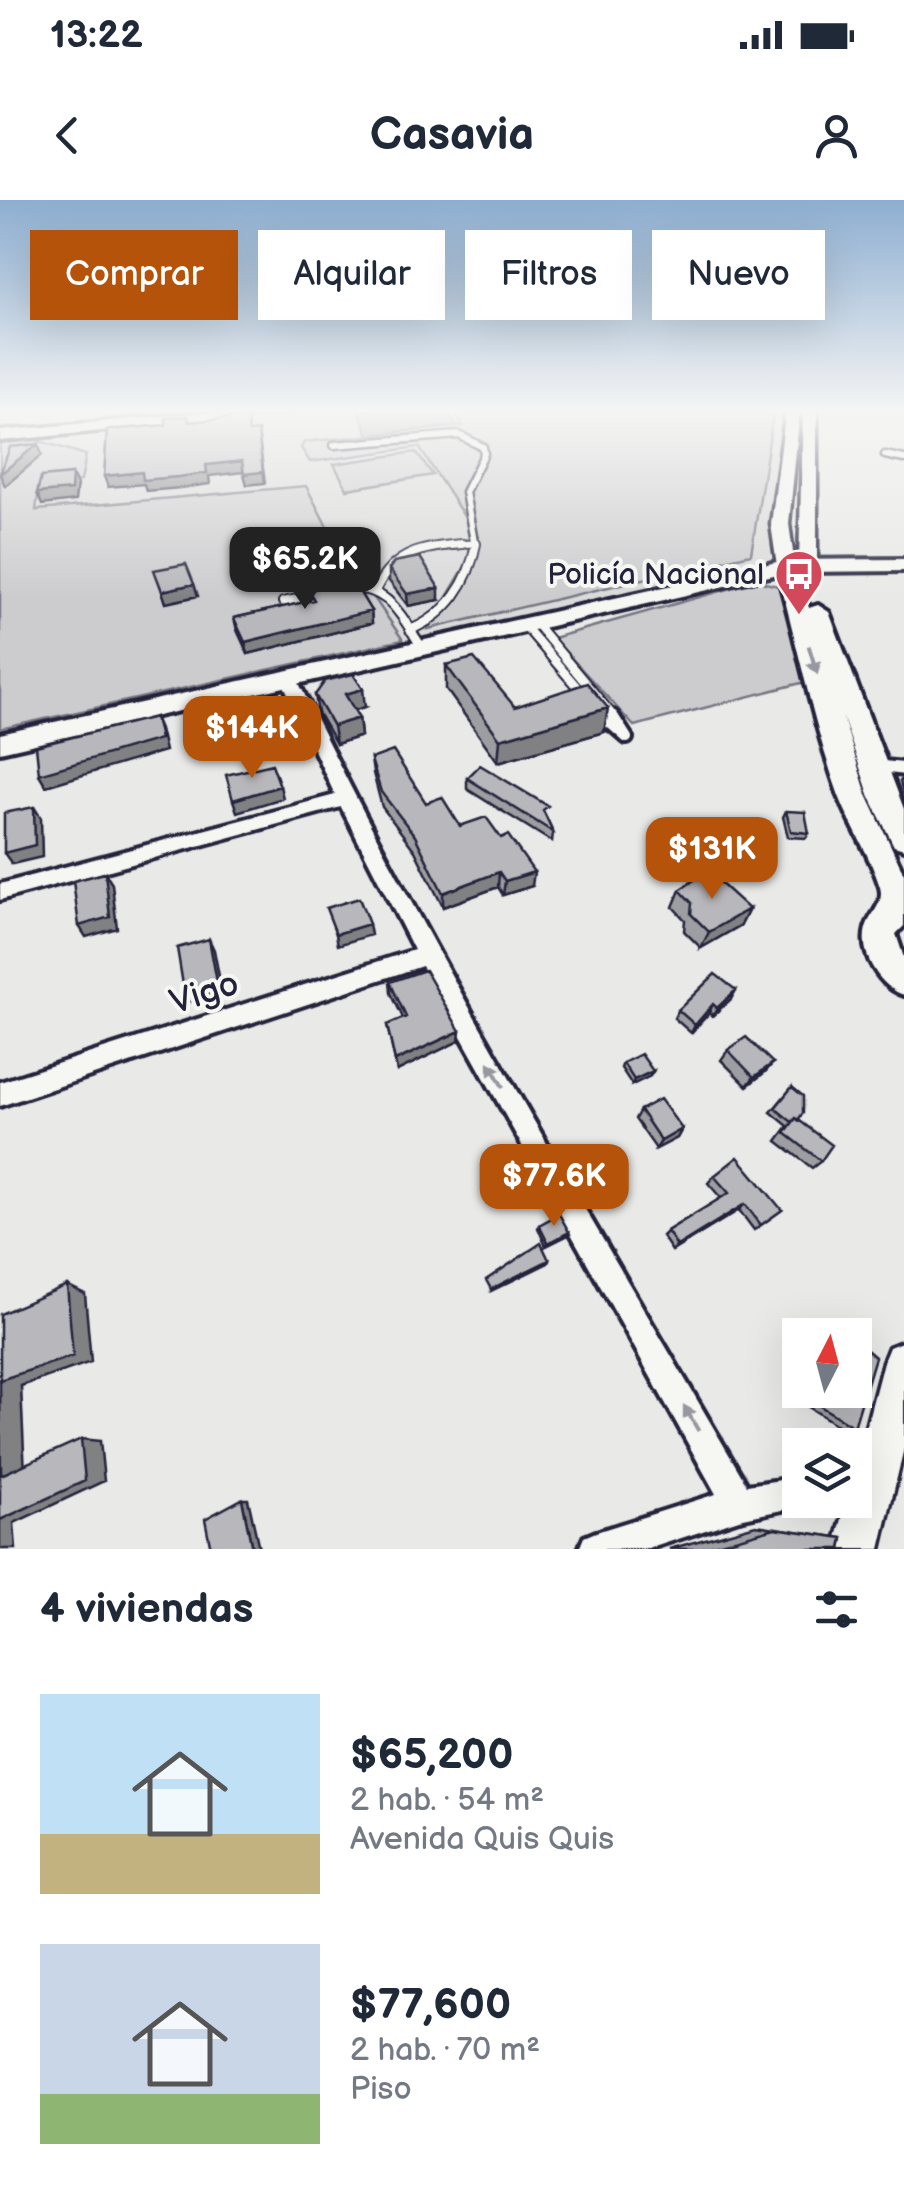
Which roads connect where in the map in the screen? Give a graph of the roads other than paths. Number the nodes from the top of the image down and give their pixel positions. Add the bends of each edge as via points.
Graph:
1 (471, 472) edge
2 (785, 472) edge
3 (805, 472) edge
4 (476, 543) junction
5 (797, 564) junction
6 (904, 564) edge
7 (376, 588) junction
8 (283, 602) edge
9 (531, 625) junction
10 (417, 640) junction
11 (289, 679) junction
12 (0, 743) edge
13 (872, 766) junction
14 (904, 769) edge
15 (344, 799) junction
16 (904, 838) edge
17 (0, 892) edge
18 (898, 912) edge
19 (428, 954) junction
20 (904, 981) edge
21 (0, 1094) edge
22 (904, 1362) edge
23 (872, 1462) edge
24 (782, 1496) edge
25 (739, 1503) junction
26 (865, 1518) edge
27 (865, 1543) edge
28 (596, 1549) edge

1 - 4 lane via 464,494
2 - 5 main road via 780,524
3 - 5 main road
4 - 7 lane via 409,550 384,570
4 - 10 lane via 458,592
5 - 6 main road
5 - 9 main road
5 - 13 main road
5 -> 18 main road via 853,794 897,890
7 - 8 lane
7 - 10 lane via 392,597
9 - 9 lane via 617,734 627,738 626,731
9 - 10 main road
10 - 11 main road
11 - 12 main road
11 - 15 street
13 - 14 street
13 - 16 main road
15 - 17 street
15 - 19 street
18 - 20 main road via 879,938
19 - 21 street, Vigo
25 -> 19 street
22 - 23 main road
24 - 25 street
25 - 28 street
26 - 27 main road

